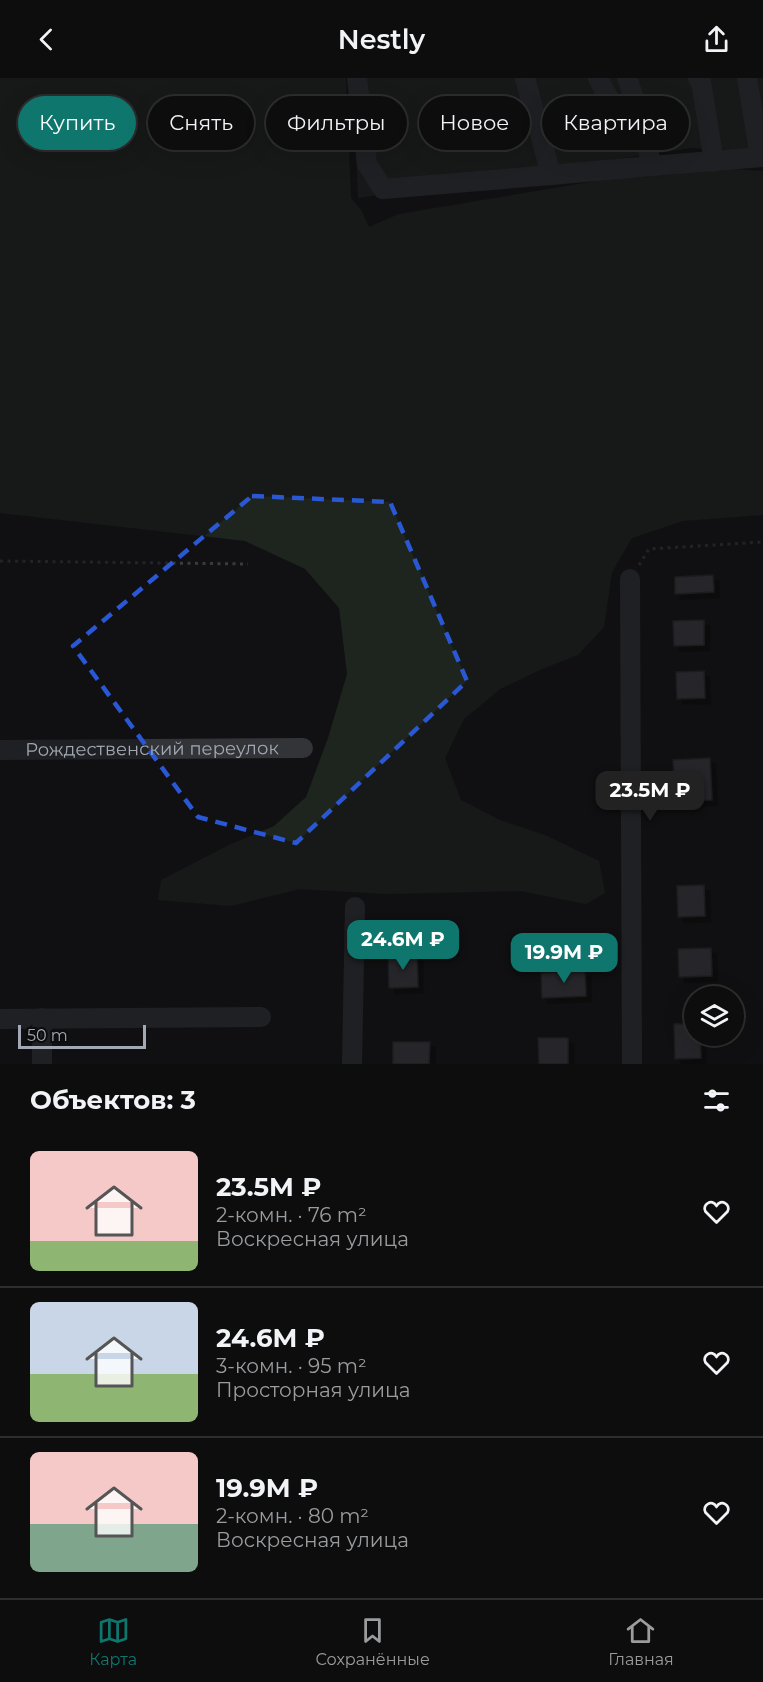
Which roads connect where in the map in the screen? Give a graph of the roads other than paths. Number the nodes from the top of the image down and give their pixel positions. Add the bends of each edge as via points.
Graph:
1 (357, 78) edge
2 (525, 78) edge
3 (598, 78) edge
4 (627, 78) edge
5 (698, 78) edge
6 (747, 78) edge
7 (607, 96) edge
8 (633, 96) edge
9 (648, 150) edge
10 (761, 157) edge
11 (714, 162) junction
12 (651, 166) junction
13 (551, 175) junction
14 (630, 579) road end
15 (303, 748) dead end
16 (0, 750) edge
17 (355, 907) dead end
18 (261, 1017) dead end
19 (42, 1018) junction
20 (0, 1019) edge
21 (42, 1064) edge
22 (352, 1064) edge
23 (632, 1064) edge

1 - 13 street via 367,164 383,189
2 - 13 street
3 - 7 street
4 - 8 street
5 - 11 street
6 - 10 street
9 - 12 street
10 - 11 street
11 - 12 street
12 - 13 street
14 - 23 street
15 - 16 street, Рождественский переулок
17 - 22 street
18 - 19 street
19 - 20 street
19 - 21 street

